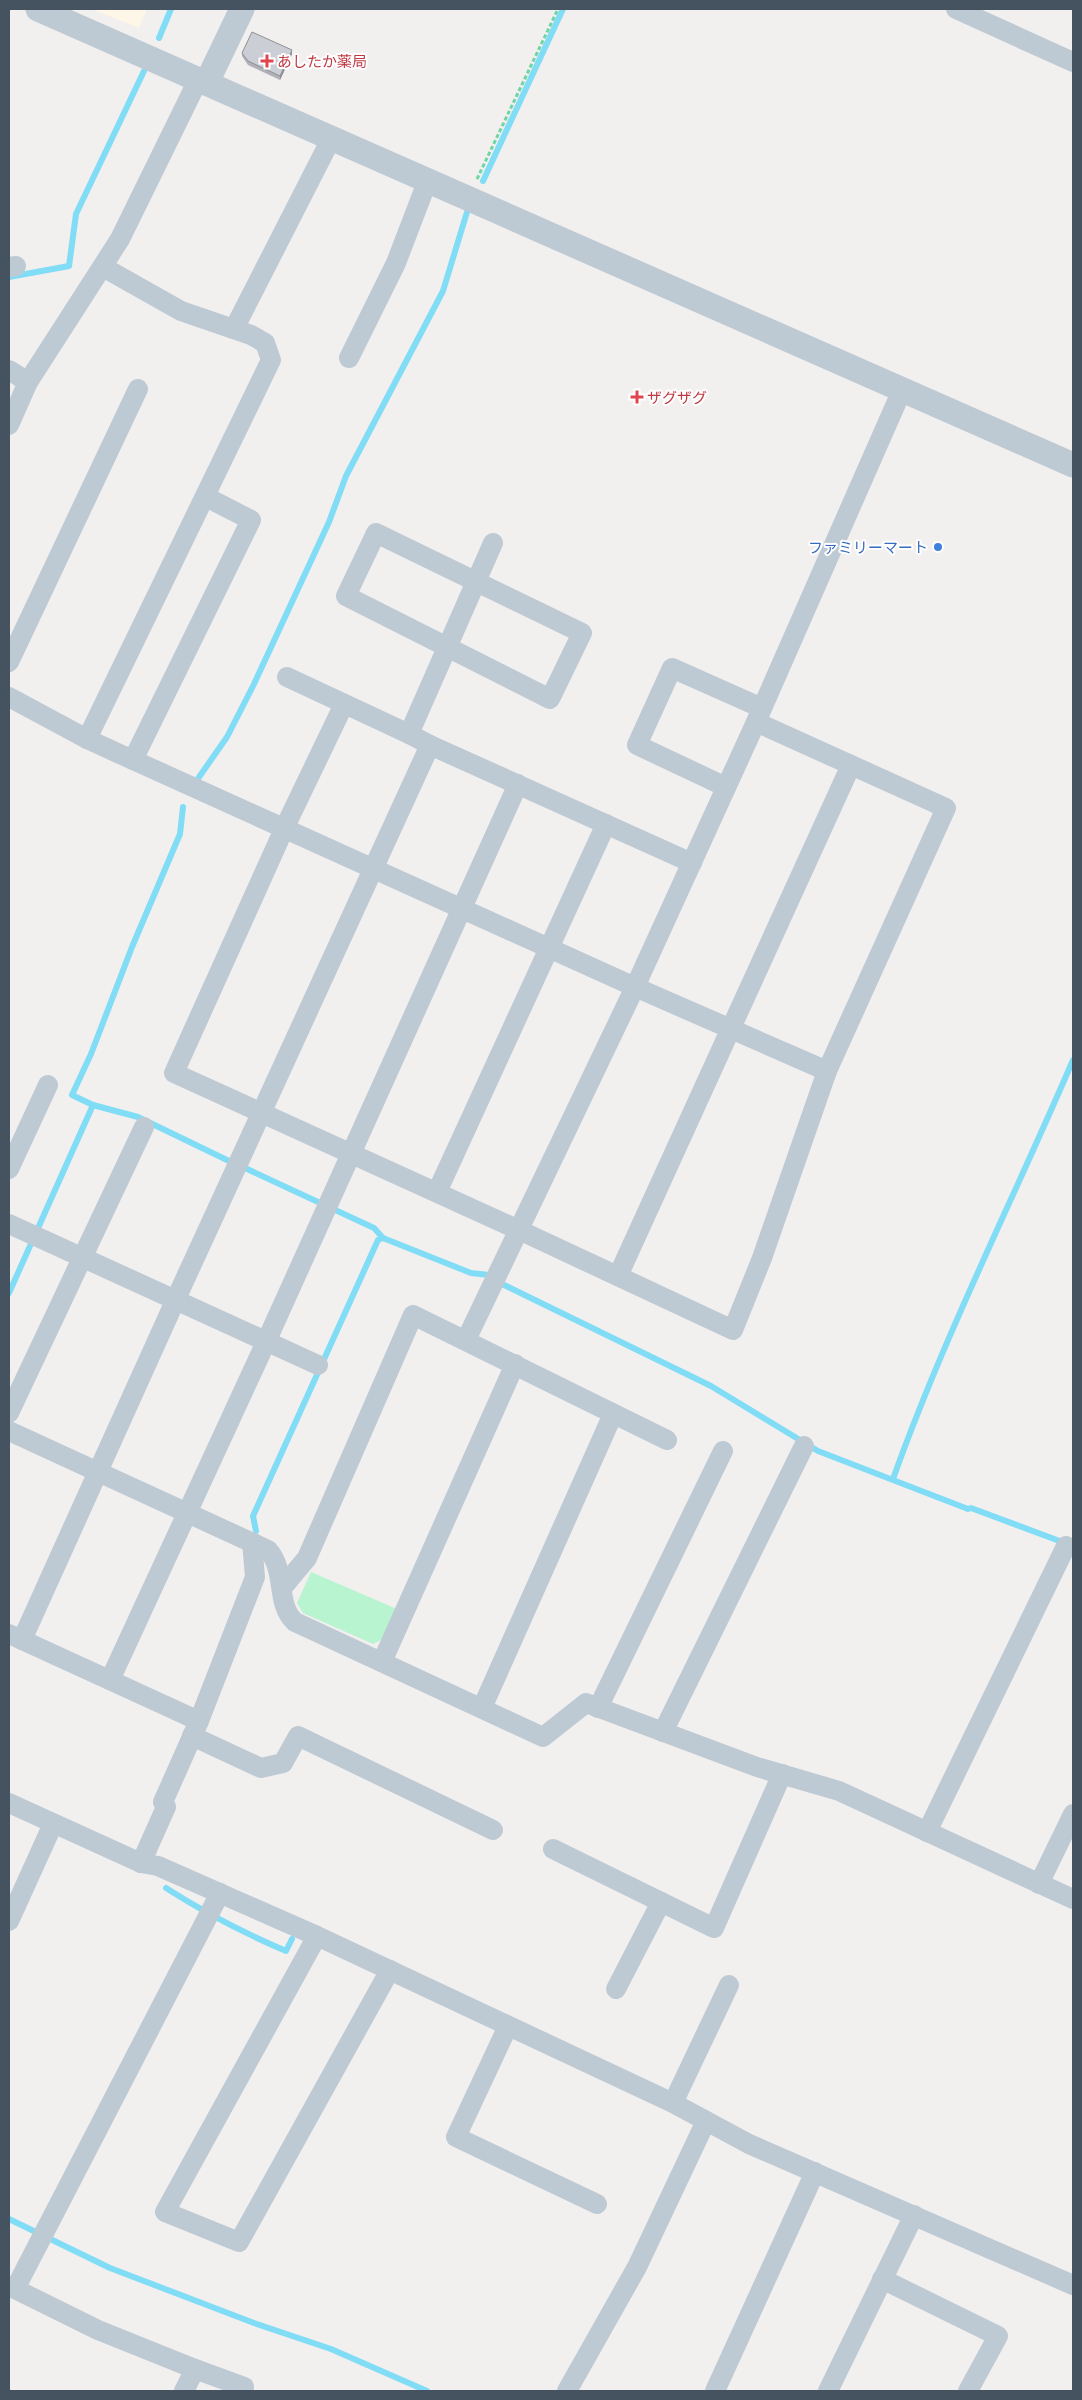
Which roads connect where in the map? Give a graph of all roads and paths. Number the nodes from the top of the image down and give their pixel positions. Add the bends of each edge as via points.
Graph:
1 (38, 9) edge
2 (242, 9) edge
3 (558, 9) edge
4 (956, 9) edge
5 (1073, 62) edge
6 (204, 80) junction
7 (331, 139) junction
8 (427, 182) junction
9 (467, 200) junction
10 (103, 267) junction
11 (234, 329) junction
12 (348, 358) dead end
13 (9, 370) edge
14 (28, 382) junction
15 (138, 389) dead end
16 (902, 390) junction
17 (9, 425) edge
18 (1073, 465) edge
19 (206, 497) junction
20 (494, 543) dead end
21 (476, 582) junction
22 (447, 648) junction
23 (9, 662) edge
24 (287, 677) dead end
25 (9, 697) edge
26 (344, 704) junction
27 (759, 715) junction
28 (409, 734) junction
29 (87, 739) junction
30 (430, 745) junction
31 (133, 760) junction
32 (851, 765) junction
33 (518, 784) junction
34 (726, 787) junction
35 (606, 824) junction
36 (284, 829) junction
37 (692, 863) junction
38 (372, 869) junction
39 (461, 909) junction
40 (548, 948) junction
41 (635, 987) junction
42 (732, 1029) junction
43 (827, 1071) junction
44 (48, 1085) dead end
45 (261, 1113) junction
46 (144, 1127) dead end
47 (350, 1153) junction
48 (9, 1169) edge
49 (437, 1192) junction
50 (9, 1224) edge
51 (519, 1230) junction
52 (82, 1258) junction
53 (618, 1276) junction
54 (175, 1301) junction
55 (466, 1340) junction
56 (266, 1342) junction
57 (515, 1364) junction
58 (318, 1365) dead end
59 (613, 1414) junction
60 (9, 1428) edge
61 (666, 1440) dead end
62 (804, 1446) dead end
63 (723, 1452) dead end
64 (98, 1472) junction
65 (186, 1512) junction
66 (252, 1542) junction
67 (1066, 1546) dead end
68 (282, 1588) junction
69 (15, 1637) edge
70 (382, 1662) junction
71 (110, 1680) junction
72 (482, 1708) junction
73 (598, 1708) junction
74 (663, 1732) junction
75 (198, 1734) junction
76 (782, 1774) junction
77 (9, 1803) edge
78 (1073, 1814) edge
79 (53, 1824) junction
80 (493, 1830) dead end
81 (927, 1832) junction
82 (553, 1849) dead end
83 (141, 1863) junction
84 (1039, 1884) junction
85 (220, 1893) junction
86 (1073, 1900) edge
87 (661, 1902) junction
88 (9, 1920) edge
89 (317, 1936) junction
90 (390, 1970) junction
91 (729, 1986) dead end
92 (616, 1989) dead end
93 (508, 2026) junction
94 (674, 2103) junction
95 (706, 2121) junction
96 (815, 2172) junction
97 (597, 2204) dead end
98 (914, 2215) junction
99 (882, 2279) junction
100 (1073, 2285) edge
101 (12, 2288) edge
102 (195, 2369) junction
103 (244, 2387) dead end
104 (184, 2391) edge
105 (567, 2391) edge
106 (715, 2391) edge
107 (828, 2391) edge
108 (968, 2391) edge

1 - 6 street
2 - 6 street
3 - 9 path
4 - 5 street
6 - 7 street
6 - 10 street
7 - 8 street
7 - 11 street
8 - 9 street
8 - 12 street via 396,263
9 - 16 street
10 - 11 street via 182,311
10 - 14 street
11 - 19 street via 265,343 271,360
13 - 14 street
14 - 17 street
15 - 23 street
16 - 18 street
16 - 27 street
19 - 29 street
19 - 31 street via 251,520
20 - 21 street
21 - 22 street
21 - 22 street via 376,533 346,596
21 - 22 street via 582,633 550,699
22 - 28 street
24 - 26 street
25 - 29 street
26 - 28 street
26 - 36 street
27 - 32 street
27 - 34 street
27 - 34 street via 672,668 637,746
28 - 30 street
29 - 31 street
30 - 33 street
30 - 38 street
31 - 36 street
32 - 42 street
32 - 43 street via 946,808
33 - 35 street
33 - 39 street
34 - 37 street
35 - 37 street
35 - 40 street
36 - 38 street
36 - 45 street via 174,1073
37 - 41 street
38 - 39 street
38 - 45 street
39 - 40 street
39 - 47 street
40 - 41 street
40 - 49 street
41 - 42 street
41 - 51 street
42 - 43 street
42 - 53 street
43 - 53 street via 762,1258 733,1330
44 - 48 street
45 - 47 street
45 - 54 street
46 - 52 street
47 - 49 street
47 - 56 street
49 - 51 street
50 - 52 street
51 - 53 street
51 - 55 street
52 - 54 street
52 - 60 street
54 - 56 street
54 - 64 street
55 - 57 street
55 - 68 street via 413,1314 307,1558
56 - 58 street
56 - 65 street
57 - 59 street
57 - 70 street
59 - 61 street
59 - 72 street
60 - 64 street
62 - 74 street
63 - 73 street
64 - 65 street
64 - 69 street
65 - 66 street
65 - 71 street
66 - 68 street via 275,1557
66 - 75 street via 255,1577
67 - 81 street
68 - 70 street via 287,1615 295,1622
69 - 71 street
70 - 72 street
71 - 75 street
72 - 73 street via 543,1737 586,1703
73 - 74 street
74 - 76 street
75 - 80 street via 261,1768 283,1763 298,1736
75 - 83 street via 163,1802 166,1807
76 - 81 street via 839,1791
76 - 87 street via 714,1928
77 - 79 street
78 - 84 street
79 - 83 street
79 - 88 street
81 - 84 street
82 - 87 street
83 - 85 street via 158,1866
84 - 86 street
85 - 89 street
85 - 101 street
87 - 92 street
89 - 90 street
89 - 90 street via 165,2212 239,2242
90 - 93 street
91 - 94 street
93 - 94 street
93 - 97 street via 456,2137
94 - 95 street
95 - 96 street via 749,2144
95 - 105 street via 637,2267
96 - 98 street
96 - 106 street
98 - 99 street
98 - 100 street
99 - 107 street
99 - 108 street via 998,2336
101 - 102 street via 98,2330
102 - 103 street
102 - 104 street

